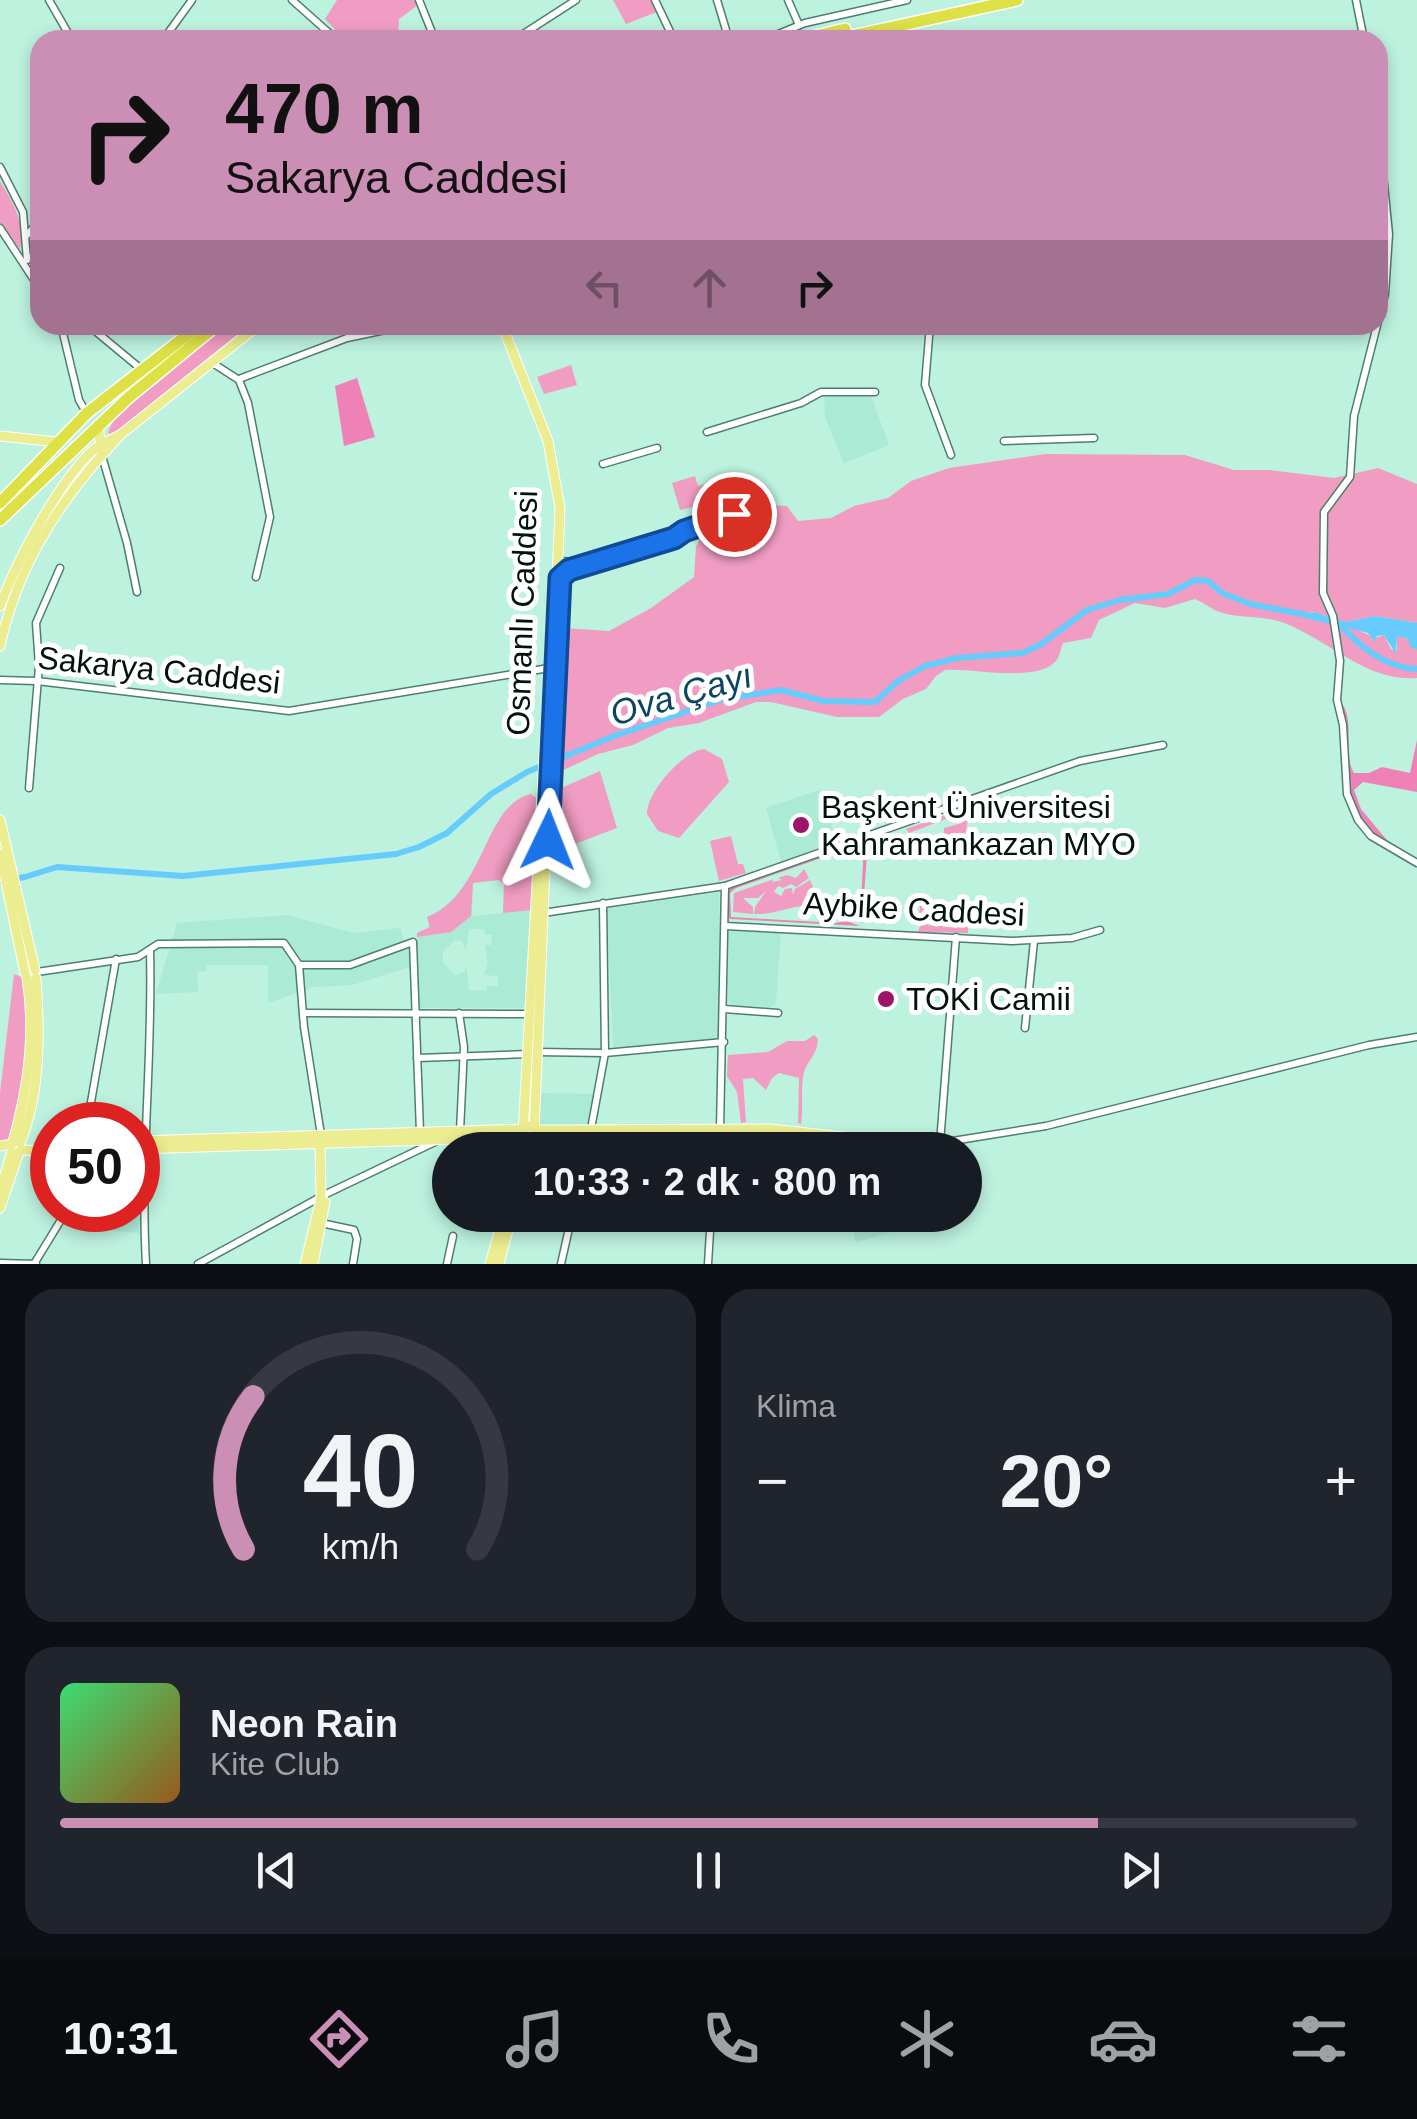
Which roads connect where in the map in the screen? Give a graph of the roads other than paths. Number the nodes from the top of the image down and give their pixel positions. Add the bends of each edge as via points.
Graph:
1 (49, 0) edge
2 (192, 0) edge
3 (292, 0) edge
4 (419, 0) edge
5 (576, 0) edge
6 (655, 0) edge
7 (717, 0) edge
8 (788, 0) edge
9 (907, 0) edge
10 (981, 0) edge
11 (1017, 0) edge
12 (1356, 0) edge
13 (890, 1) edge
14 (799, 25) junction
15 (66, 30) edge
16 (170, 30) edge
17 (326, 30) edge
18 (431, 30) edge
19 (530, 30) edge
20 (669, 30) edge
21 (726, 30) edge
22 (787, 30) edge
23 (844, 30) edge
24 (879, 30) edge
25 (1362, 30) edge
26 (0, 167) edge
27 (1388, 224) edge
28 (0, 228) edge
29 (30, 231) edge
30 (26, 236) junction
31 (1388, 254) edge
32 (30, 257) edge
33 (24, 260) junction
34 (30, 270) edge
35 (63, 335) edge
36 (100, 335) edge
37 (186, 335) edge
38 (205, 335) edge
39 (246, 335) edge
40 (362, 335) edge
41 (503, 335) edge
42 (503, 335) edge
43 (929, 335) edge
44 (1375, 335) edge
45 (211, 362) junction
46 (142, 370) junction
47 (239, 380) junction
48 (874, 392) dead end
49 (87, 414) junction
50 (98, 426) junction
51 (707, 432) dead end
52 (0, 436) edge
53 (1094, 438) dead end
54 (1004, 441) dead end
55 (57, 442) junction
56 (657, 448) dead end
57 (100, 450) junction
58 (67, 455) junction
59 (951, 455) dead end
60 (603, 464) dead end
61 (88, 466) junction
62 (107, 477) junction
63 (0, 504) edge
64 (734, 514) dead end
65 (0, 520) edge
66 (684, 531) junction
67 (560, 561) junction
68 (60, 568) dead end
69 (256, 577) dead end
70 (560, 578) junction
71 (137, 592) dead end
72 (0, 606) edge
73 (0, 646) edge
74 (548, 668) junction
75 (0, 680) edge
76 (37, 681) junction
77 (1163, 745) dead end
78 (546, 753) junction
79 (29, 788) dead end
80 (0, 820) edge
81 (3, 856) edge
82 (1417, 863) edge
83 (724, 886) junction
84 (602, 903) junction
85 (538, 912) junction
86 (724, 926) junction
87 (1100, 930) dead end
88 (956, 937) junction
89 (1034, 941) junction
90 (150, 948) junction
91 (116, 959) junction
92 (299, 965) junction
93 (32, 974) junction
94 (724, 1009) junction
95 (302, 1013) junction
96 (416, 1013) junction
97 (778, 1013) dead end
98 (459, 1014) junction
99 (529, 1014) junction
100 (1025, 1028) dead end
101 (1417, 1037) edge
102 (724, 1042) junction
103 (532, 1053) junction
104 (605, 1053) junction
105 (464, 1057) junction
106 (418, 1058) junction
107 (91, 1102) edge
108 (143, 1102) edge
109 (420, 1132) junction
110 (432, 1132) edge
111 (460, 1132) edge
112 (528, 1132) edge
113 (591, 1132) edge
114 (718, 1132) joint
115 (807, 1132) edge
116 (941, 1132) edge
117 (982, 1136) edge
118 (432, 1138) edge
119 (322, 1140) junction
120 (160, 1144) edge
121 (432, 1144) edge
122 (13, 1147) edge
123 (0, 1192) edge
124 (324, 1196) junction
125 (0, 1208) edge
126 (321, 1223) junction
127 (54, 1232) edge
128 (144, 1232) edge
129 (499, 1232) edge
130 (507, 1232) edge
131 (568, 1232) edge
132 (710, 1232) edge
133 (453, 1236) dead end
134 (0, 1263) edge
135 (35, 1264) edge
136 (146, 1264) edge
137 (198, 1264) edge
138 (309, 1264) edge
139 (353, 1264) edge
140 (447, 1264) edge
141 (490, 1264) edge
142 (499, 1264) edge
143 (561, 1264) edge
144 (708, 1264) edge

1 - 15 street
2 - 16 street
3 - 17 street
4 - 18 street
5 - 19 street
6 - 20 street
7 - 21 street
8 - 14 street
9 - 13 street
10 - 23 highway
11 - 24 highway
12 - 25 street
13 - 14 street
14 - 22 street
26 - 30 street via 19,200
27 - 31 street
28 - 33 street
29 - 30 street
30 - 33 street
32 - 33 street
33 - 34 street
35 - 49 street
36 - 46 street
37 - 46 highway
38 - 50 highway
39 - 45 main road
40 - 47 street
41 - 67 main road, Osmanlı Caddesi via 552,452
42 - 74 main road, Osmanlı Caddesi via 553,487
43 - 59 street via 925,385
44 - 82 street via 1354,416 1350,476 1324,516 1322,593 1340,661 1337,700 1347,794 1371,836
45 - 47 street
45 - 57 main road
46 - 49 highway
47 - 69 street via 270,512
48 - 51 street via 821,392
49 - 50 highway
49 - 55 highway
50 - 57 main road
50 - 58 highway
52 - 55 main road
53 - 54 street
55 - 58 highway
55 - 63 highway
56 - 60 street
57 - 61 main road
57 - 62 street
58 - 61 main road
58 - 65 highway
61 - 62 street
61 - 72 main road via 38,529
61 - 73 main road via 25,567
62 - 71 street
64 - 66 street
66 - 67 street
66 - 70 street
67 - 70 main road, Osmanlı Caddesi
68 - 76 street via 36,622
70 - 78 main road, Osmanlı Caddesi
74 - 76 street, Sakarya Caddesi via 289,711
74 - 78 main road, Osmanlı Caddesi
75 - 76 street, Sakarya Caddesi
76 - 79 street
77 - 83 street via 1080,762
78 - 85 main road, Osmanlı Caddesi
80 - 81 main road
81 - 93 main road
83 - 84 street
83 - 86 street
84 - 85 street
84 - 104 street
85 - 99 main road, Osmanlı Caddesi
85 - 103 main road, Osmanlı Caddesi
86 - 88 street, Aybike Caddesi
86 - 94 street
87 - 89 street, Aybike Caddesi
88 - 89 street, Aybike Caddesi
88 - 116 street
89 - 100 street
90 - 91 street via 142,956
90 - 92 street via 284,943
90 - 108 street
91 - 93 street
91 - 107 street
92 - 95 street
92 - 96 street via 350,965 412,942
93 - 122 main road via 25,1099
94 - 97 street
94 - 102 street
95 - 96 street
95 - 119 street
96 - 98 street
96 - 106 street
98 - 99 street
98 - 105 street
99 - 103 main road, Osmanlı Caddesi
101 - 117 street
102 - 104 street
102 - 114 street
103 - 104 street
103 - 105 street
103 - 112 main road, Osmanlı Caddesi
104 - 113 street
105 - 106 street
105 - 111 street
106 - 109 street
109 - 110 main road
109 - 119 main road
114 - 115 main road
118 - 119 main road
119 - 120 main road
119 - 124 main road
121 - 124 street
122 - 123 main road
122 - 125 main road
124 - 126 main road
124 - 137 street
124 - 138 main road
126 - 138 main road
126 - 139 street via 354,1230
127 - 135 street
128 - 136 street
129 - 141 main road
130 - 142 main road
131 - 143 street
132 - 144 street
133 - 140 street
134 - 135 street

